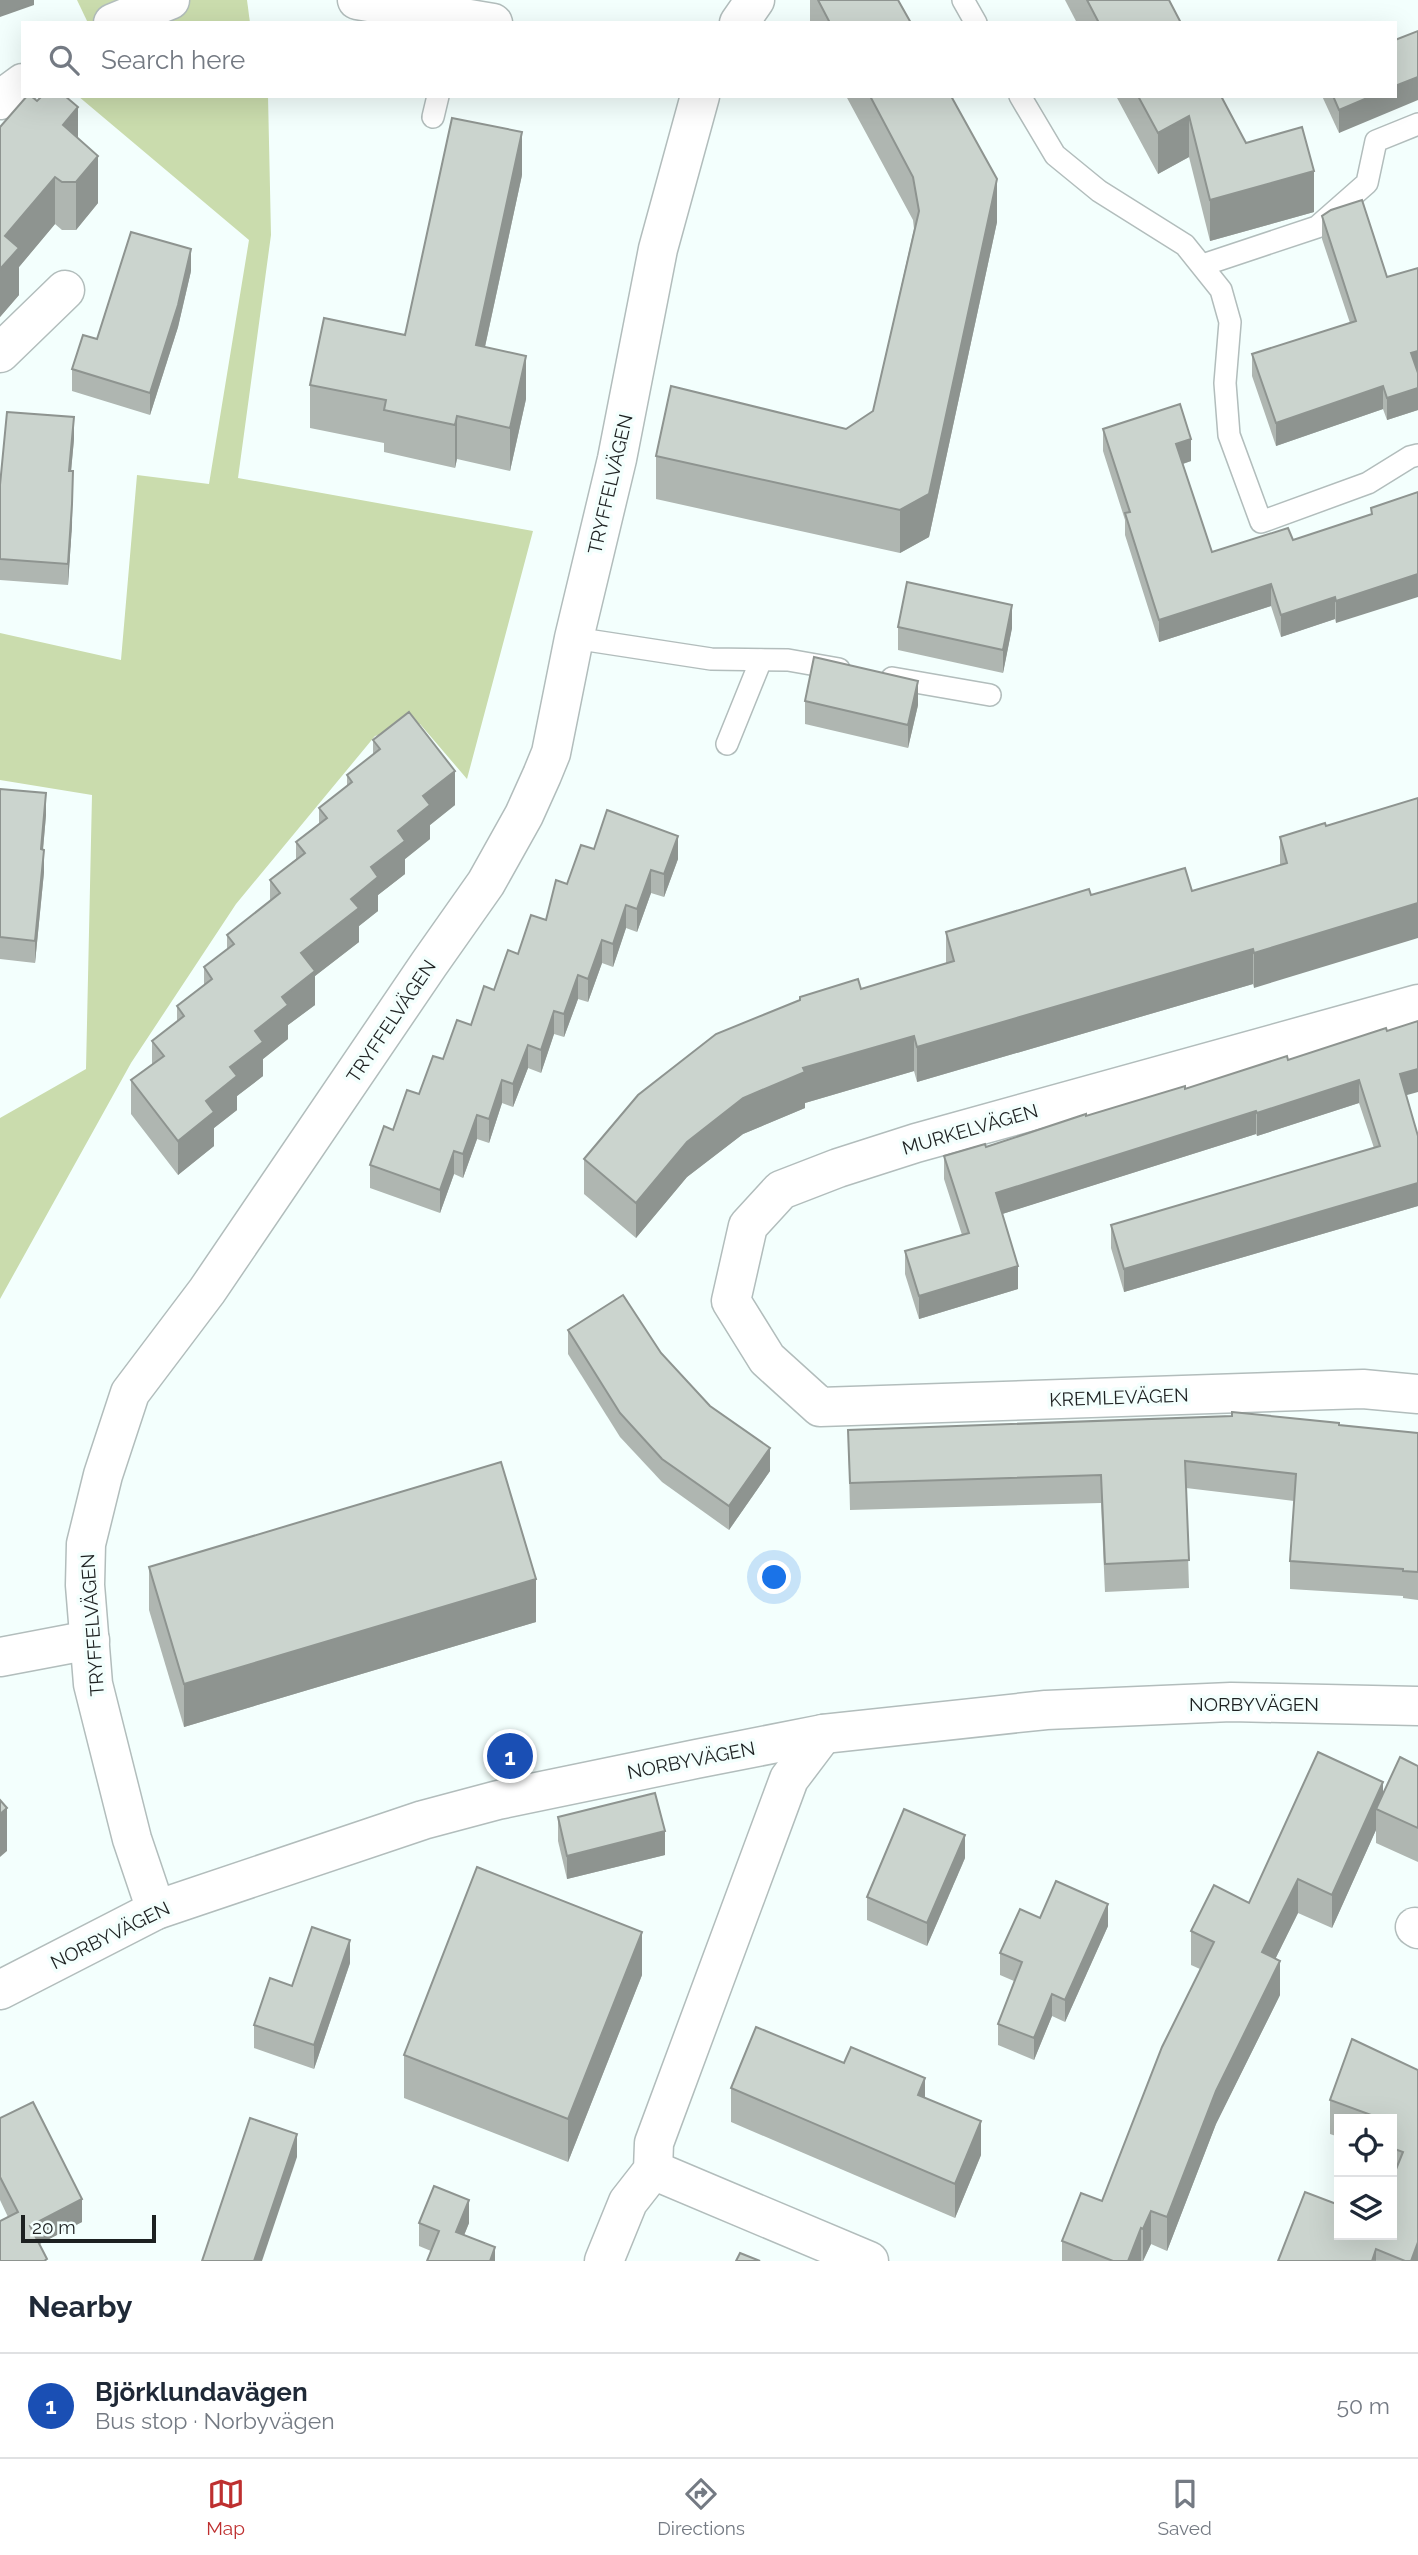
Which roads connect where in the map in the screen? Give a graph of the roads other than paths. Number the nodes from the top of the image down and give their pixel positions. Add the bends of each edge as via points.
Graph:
1 (170, 0) edge
2 (357, 0) edge
3 (755, 0) edge
4 (963, 0) edge
5 (118, 21) edge
6 (468, 21) edge
7 (740, 21) edge
8 (975, 21) edge
9 (21, 84) edge
10 (699, 98) edge
11 (1021, 98) edge
12 (0, 100) edge
13 (1418, 124) edge
14 (1203, 265) junction
15 (65, 290) dead end
16 (0, 353) edge
17 (1418, 455) edge
18 (574, 638) junction
19 (761, 660) junction
20 (990, 695) dead end
21 (727, 744) dead end
22 (1418, 1004) edge
23 (1418, 1394) edge
24 (820, 1407) joint
25 (90, 1640) junction
26 (0, 1657) edge
27 (1418, 1706) edge
28 (823, 1734) junction
29 (156, 1910) junction
30 (0, 1990) edge
31 (653, 2170) junction
32 (604, 2261) edge
33 (869, 2261) edge

1 - 5 street
2 - 6 street
3 - 7 street
4 - 8 lane
9 - 12 street
10 - 18 street, TRYFFELVÄGEN via 657,249 617,459
11 - 14 lane via 1055,155 1098,191 1185,245
13 - 14 lane via 1376,141 1367,183 1317,227
14 - 17 lane via 1221,290 1230,322 1225,383 1229,435 1261,522 1368,483
15 - 16 street
18 - 19 lane via 711,659
18 - 25 street, TRYFFELVÄGEN via 551,753 524,815 486,883 207,1291 130,1393 86,1544
19 - 20 lane via 788,660
19 - 21 lane
22 - 24 street, MURKELVÄGEN via 916,1143 781,1190 748,1226 731,1301 767,1359
23 - 24 street, KREMLEVÄGEN via 1363,1389
25 - 26 street
25 - 29 street, TRYFFELVÄGEN via 96,1697 132,1839
27 - 28 street, NORBYVÄGEN via 1231,1702 1059,1710
28 - 29 street, NORBYVÄGEN via 498,1800
28 - 31 street via 789,1779 654,2143
29 - 30 street, NORBYVÄGEN
31 - 32 street via 628,2202
31 - 33 street

